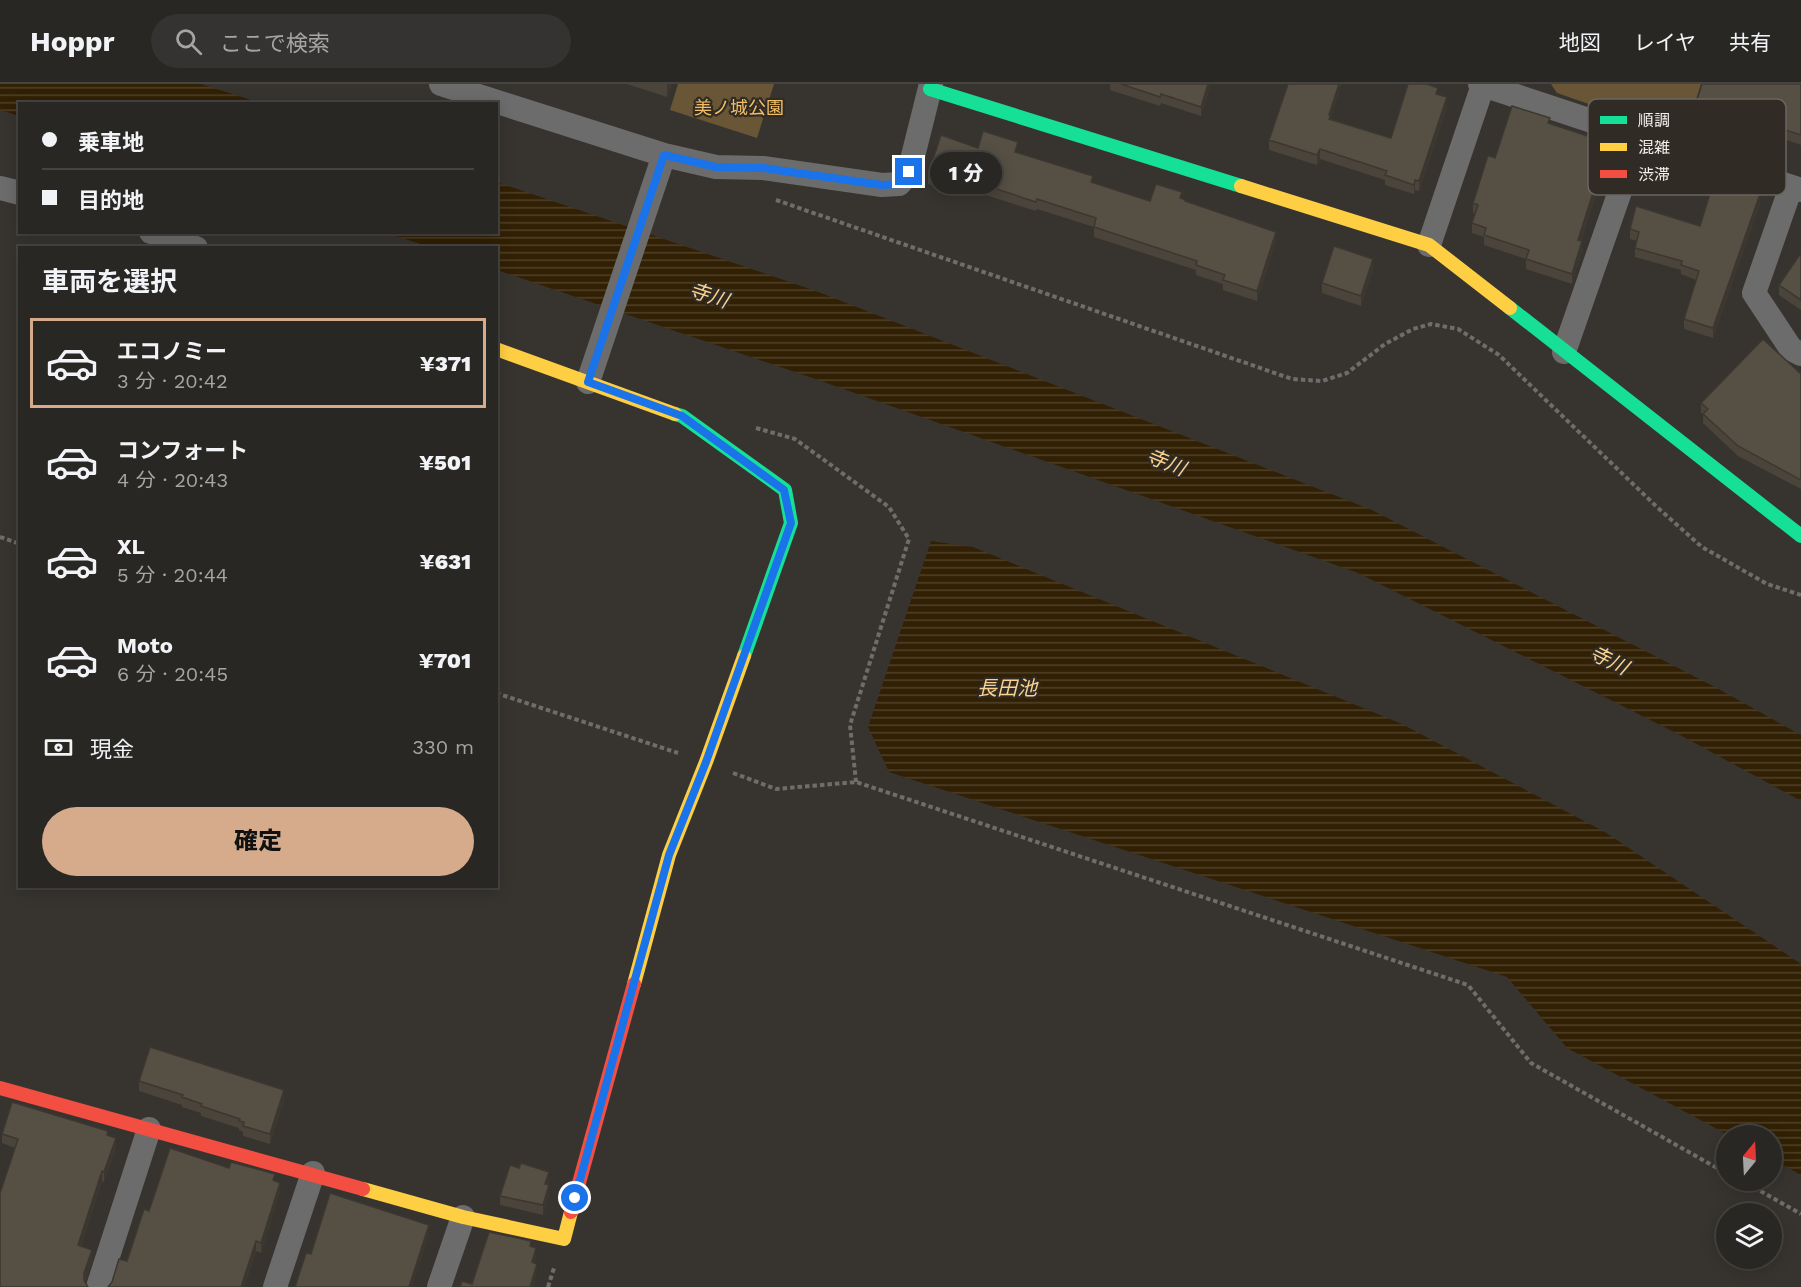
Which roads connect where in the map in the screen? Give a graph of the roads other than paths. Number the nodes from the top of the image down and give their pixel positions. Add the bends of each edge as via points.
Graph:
1 (441, 84) edge
2 (1481, 84) edge
3 (931, 87) edge
4 (1527, 91) edge
5 (491, 102) edge
6 (498, 104) edge
7 (1588, 116) edge
8 (662, 163) junction
9 (0, 188) edge
10 (1796, 188) edge
11 (18, 192) edge
12 (1619, 195) edge
13 (157, 234) edge
14 (190, 246) edge
15 (1429, 246) junction
16 (498, 349) edge
17 (1564, 352) junction
18 (1801, 354) edge
19 (592, 372) junction
20 (1801, 536) edge
21 (0, 1088) edge
22 (150, 1129) junction
23 (313, 1173) junction
24 (463, 1217) junction
25 (98, 1287) edge
26 (275, 1287) edge
27 (439, 1287) edge

1 - 5 street
2 - 4 street
2 - 15 street
3 - 8 street via 909,172 899,184 763,168
3 - 15 street
4 - 7 street
6 - 8 street
8 - 19 street
9 - 11 street
10 - 18 street via 1754,293 1791,349
12 - 17 street
13 - 14 street
15 - 17 street
16 - 19 street
17 - 20 street
19 - 24 street via 682,416 784,490 791,523 669,855 564,1239
21 - 22 street
22 - 23 street
22 - 25 street
23 - 24 street
23 - 26 street
24 - 27 street

